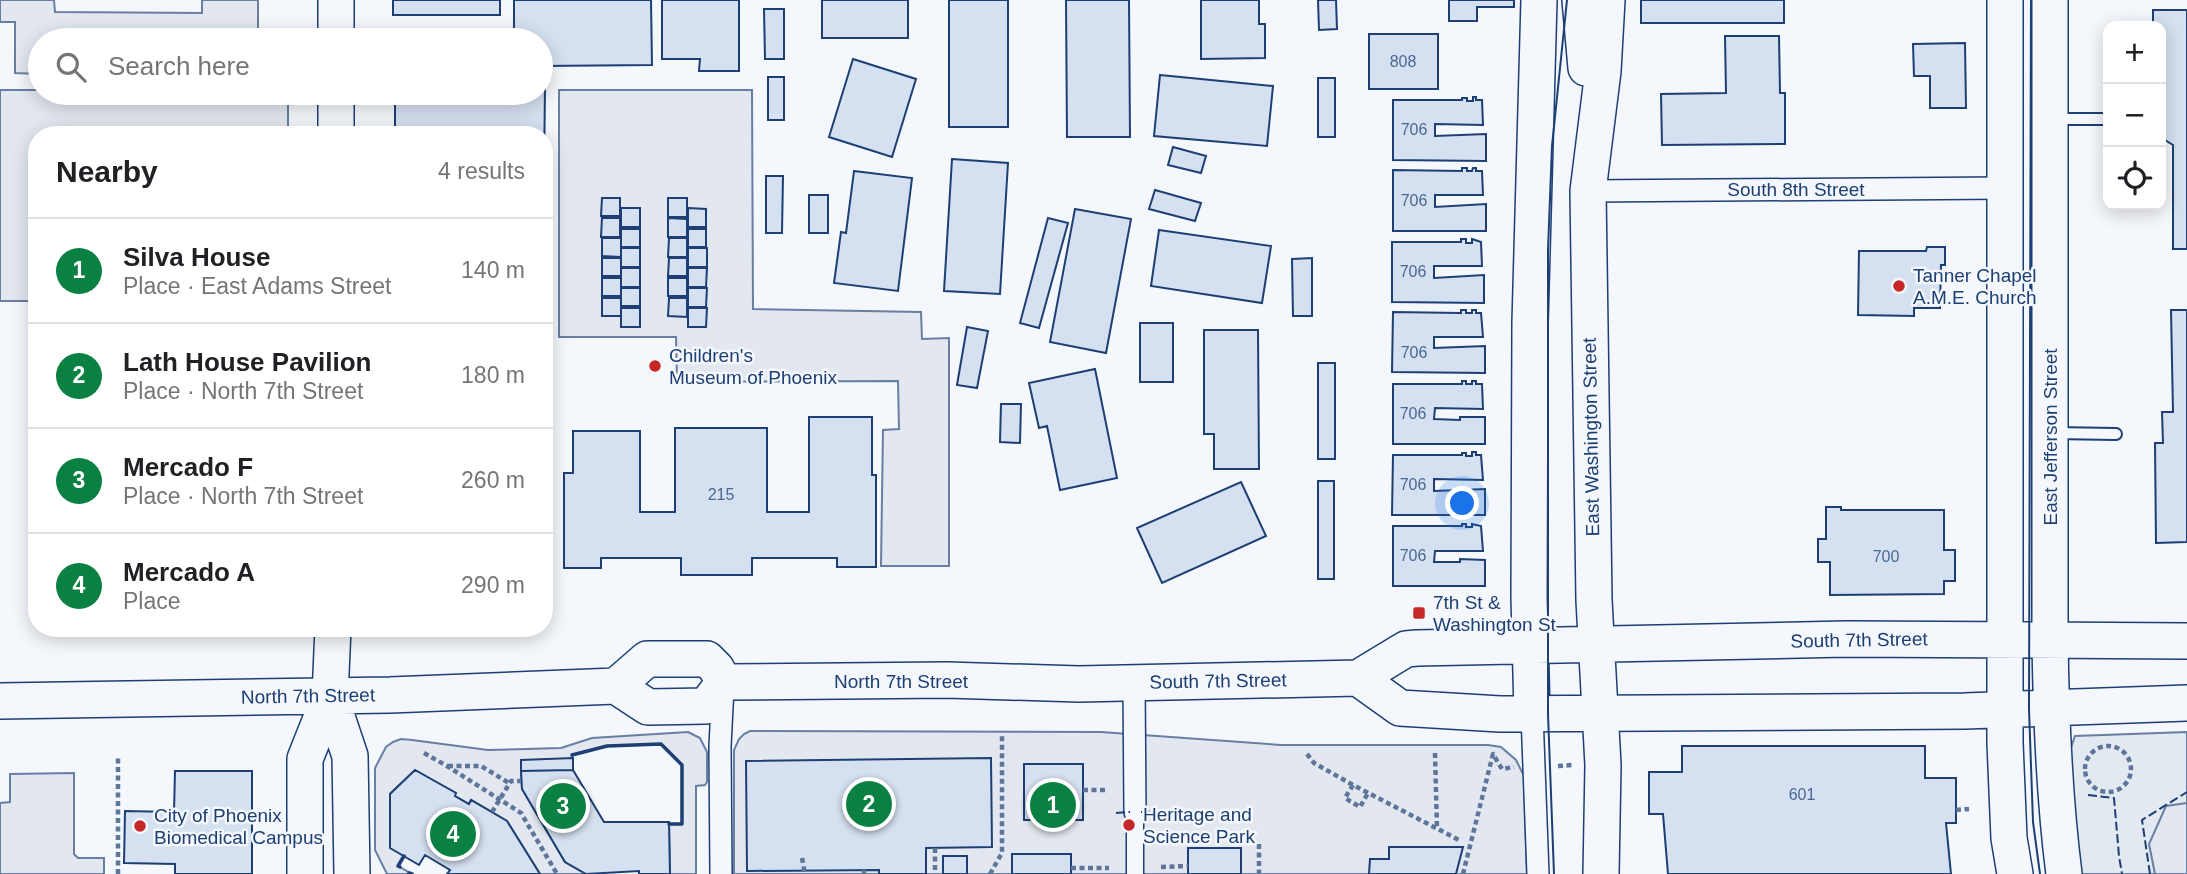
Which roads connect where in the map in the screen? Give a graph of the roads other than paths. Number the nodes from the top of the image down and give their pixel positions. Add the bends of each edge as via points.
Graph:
1 (336, 0) edge
2 (1539, 0) edge
3 (1580, 0) edge
4 (1607, 0) edge
5 (2005, 0) edge
6 (2050, 0) edge
7 (336, 28) edge
8 (336, 105) edge
9 (2050, 119) junction
10 (2103, 119) edge
11 (336, 126) edge
12 (2004, 188) junction
13 (1588, 191) junction
14 (2050, 433) junction
15 (2116, 434) dead end
16 (333, 637) edge
17 (2005, 639) junction
18 (2050, 639) junction
19 (2187, 641) edge
20 (1595, 645) junction
21 (1530, 646) junction
22 (1357, 678) junction
23 (724, 682) junction
24 (1134, 683) junction
25 (1079, 684) joint
26 (616, 686) junction
27 (330, 696) junction
28 (0, 701) edge
29 (2187, 703) edge
30 (2051, 708) junction
31 (2005, 710) junction
32 (1532, 715) junction
33 (1599, 715) junction
34 (1135, 812) joint
35 (305, 874) edge
36 (352, 874) edge
37 (721, 874) edge
38 (1135, 874) edge
39 (1538, 874) edge
40 (1601, 874) edge
41 (2015, 874) edge
42 (2064, 874) edge

1 - 7 main road
2 - 21 main road via 1530,323
3 - 13 main road via 1587,79
4 - 13 main road, East Washington Street
5 - 12 main road
6 - 9 main road, East Jefferson Street
8 - 11 main road
9 - 10 lane
9 - 14 main road, East Jefferson Street
12 - 13 street, South 8th Street
12 - 17 main road
13 - 20 main road, East Washington Street
14 - 15 lane
14 - 18 main road, East Jefferson Street
16 - 27 main road
17 - 18 main road, South 7th Street
17 - 20 main road, South 7th Street
17 - 31 main road
18 - 19 main road, South 7th Street
18 - 30 main road, East Jefferson Street
20 - 21 main road, South 7th Street
20 - 33 main road, East Washington Street
21 - 22 main road via 1406,649
21 - 32 main road
22 - 24 main road, South 7th Street
22 - 32 main road via 1400,708
23 - 25 main road, North 7th Street
23 - 26 main road via 706,706 648,707
23 - 26 main road via 707,659 647,659
23 - 37 street
24 - 25 main road, South 7th Street
24 - 34 street
26 - 27 main road, North 7th Street
27 - 28 main road, North 7th Street
27 - 35 main road via 305,759
27 - 36 main road via 350,756
29 - 30 main road
30 - 31 main road
30 - 42 main road, East Jefferson Street
31 - 33 main road
31 - 41 main road via 2009,838
32 - 33 main road
32 - 39 street
33 - 40 main road, East Washington Street
34 - 38 street

